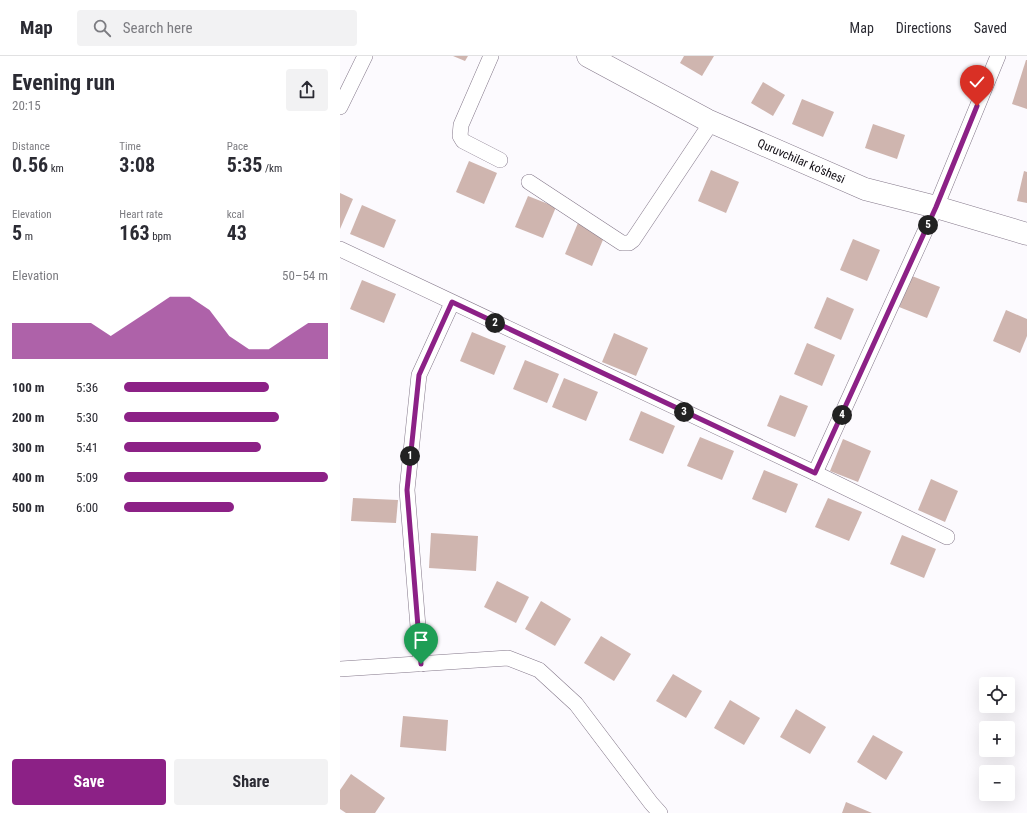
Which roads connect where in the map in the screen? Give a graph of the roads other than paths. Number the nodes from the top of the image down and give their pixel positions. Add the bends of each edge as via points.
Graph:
1 (366, 56) edge
2 (491, 56) edge
3 (588, 56) edge
4 (998, 56) edge
5 (340, 107) edge
6 (711, 122) junction
7 (500, 160) dead end
8 (529, 182) dead end
9 (936, 207) junction
10 (1027, 234) edge
11 (340, 249) edge
12 (452, 302) junction
13 (815, 473) junction
14 (947, 537) dead end
15 (421, 664) junction
16 (340, 669) edge
17 (660, 813) edge

1 - 5 street
2 - 7 street via 461,125 460,136 463,141
3 - 6 main road, Quruvchilar ko'shesi
4 - 9 street
6 - 8 street via 629,243 622,242
6 - 9 main road, Quruvchilar ko'shesi via 865,189
9 - 10 main road, Quruvchilar ko'shesi
9 - 13 street
11 - 12 street
12 - 13 street
12 - 15 street via 419,375 407,490
13 - 14 street
15 - 16 street
15 - 17 street via 508,658 539,670 576,704

